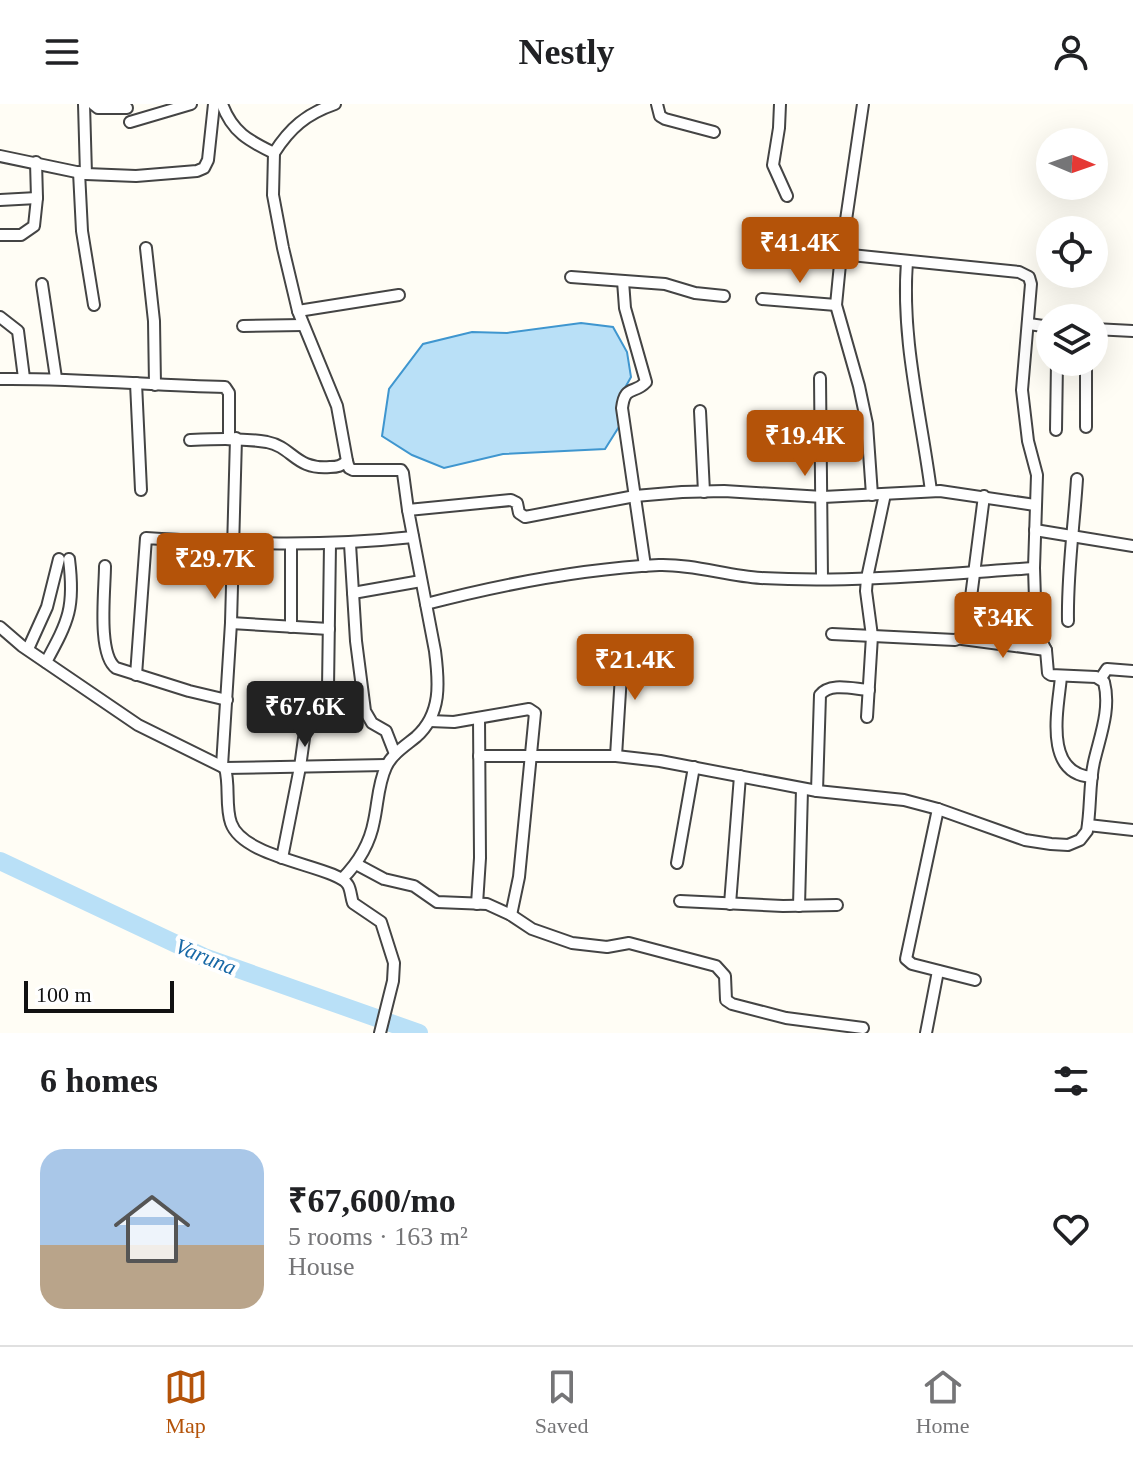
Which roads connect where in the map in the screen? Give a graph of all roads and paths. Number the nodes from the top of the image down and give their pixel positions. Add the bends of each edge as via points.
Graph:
1 (84, 104) edge
2 (93, 104) edge
3 (191, 104) edge
4 (214, 104) edge
5 (222, 104) edge
6 (335, 104) edge
7 (657, 104) edge
8 (780, 104) edge
9 (863, 104) edge
10 (127, 108) dead end
11 (130, 122) dead end
12 (714, 132) dead end
13 (274, 153) junction
14 (0, 156) edge
15 (36, 162) junction
16 (82, 173) junction
17 (787, 196) dead end
18 (37, 198) junction
19 (0, 200) edge
20 (0, 235) edge
21 (146, 248) dead end
22 (841, 254) junction
23 (907, 261) junction
24 (571, 277) dead end
25 (623, 281) junction
26 (42, 284) dead end
27 (399, 295) dead end
28 (724, 296) dead end
29 (762, 299) dead end
30 (94, 305) dead end
31 (836, 305) junction
32 (298, 311) junction
33 (0, 317) edge
34 (1029, 324) junction
35 (303, 325) junction
36 (1036, 325) edge
37 (243, 326) dead end
38 (1108, 330) edge
39 (1133, 331) edge
40 (1057, 376) edge
41 (1086, 376) edge
42 (24, 378) junction
43 (56, 378) junction
44 (820, 378) dead end
45 (0, 379) edge
46 (136, 383) junction
47 (155, 385) junction
48 (700, 411) dead end
49 (1086, 427) dead end
50 (1056, 430) dead end
51 (233, 439) junction
52 (190, 440) dead end
53 (347, 461) junction
54 (1077, 479) dead end
55 (141, 490) dead end
56 (931, 491) junction
57 (704, 492) junction
58 (885, 494) junction
59 (872, 495) junction
60 (635, 496) junction
61 (984, 496) junction
62 (823, 497) junction
63 (1035, 505) junction
64 (408, 510) junction
65 (1035, 530) junction
66 (413, 537) junction
67 (1073, 538) junction
68 (232, 544) junction
69 (330, 544) junction
70 (350, 544) junction
71 (291, 546) junction
72 (1133, 546) edge
73 (105, 566) dead end
74 (645, 566) junction
75 (1034, 568) junction
76 (975, 572) junction
77 (822, 578) junction
78 (867, 578) junction
79 (421, 581) junction
80 (353, 593) junction
81 (426, 604) junction
82 (1068, 621) dead end
83 (231, 623) junction
84 (0, 627) edge
85 (291, 627) junction
86 (329, 629) junction
87 (832, 634) dead end
88 (872, 636) junction
89 (962, 639) junction
90 (28, 649) junction
91 (1046, 650) junction
92 (46, 662) junction
93 (671, 663) dead end
94 (1133, 671) edge
95 (136, 675) junction
96 (1061, 677) junction
97 (1101, 678) junction
98 (311, 688) dead end
99 (328, 688) dead end
100 (869, 690) junction
101 (227, 700) junction
102 (867, 717) dead end
103 (479, 718) junction
104 (430, 721) junction
105 (395, 754) junction
106 (479, 756) junction
107 (616, 756) junction
108 (531, 757) junction
109 (386, 765) junction
110 (223, 767) junction
111 (300, 767) junction
112 (694, 767) junction
113 (740, 776) junction
114 (1092, 777) junction
115 (802, 789) junction
116 (817, 791) junction
117 (938, 809) junction
118 (1088, 825) junction
119 (1133, 830) edge
120 (282, 858) junction
121 (677, 863) dead end
122 (356, 864) junction
123 (342, 879) junction
124 (680, 901) dead end
125 (477, 904) junction
126 (730, 904) junction
127 (837, 905) dead end
128 (799, 906) junction
129 (511, 915) junction
130 (938, 971) junction
131 (975, 980) dead end
132 (380, 1028) edge
133 (863, 1028) dead end
134 (926, 1033) edge

1 - 16 street
2 - 10 street
3 - 11 street
4 - 16 street via 204,168 176,175
5 - 13 street via 236,131
6 - 13 street via 288,131
7 - 12 street via 665,119
8 - 17 street via 773,165
9 - 22 street
13 - 32 street via 273,195
14 - 15 street
15 - 16 street
15 - 18 street
16 - 30 street via 82,231
18 - 19 street
18 - 20 street via 34,226 28,233
21 - 47 street
22 - 23 street
22 - 31 street
23 - 34 street via 1025,274 1031,284
23 - 56 street via 909,363
24 - 25 street
25 - 28 street
25 - 60 street via 625,308 646,382 625,394 622,408
26 - 43 street
27 - 32 street
29 - 31 street
31 - 59 street via 864,411
32 - 35 street
33 - 42 street via 18,331
34 - 36 street
34 - 63 street via 1022,390 1037,475
35 - 37 street
35 - 53 street via 337,406
38 - 39 street
40 - 50 street
41 - 49 street
42 - 43 street
42 - 45 street
43 - 46 street
44 - 62 street
46 - 47 street
46 - 55 street
47 - 51 street via 229,389
48 - 57 street
51 - 52 street
51 - 53 street via 270,443 310,467 339,467
51 - 68 street
53 - 64 street via 353,470 401,470
54 - 67 street
56 - 58 street
56 - 61 street
57 - 60 street
57 - 62 street
58 - 59 street
58 - 78 street
59 - 62 street
60 - 64 street via 525,517 511,500
60 - 74 street
61 - 63 street
61 - 76 street
62 - 77 street
63 - 65 street
64 - 66 street
65 - 67 street
65 - 75 street
66 - 70 street
66 - 79 street
67 - 72 street
67 - 82 street
68 - 71 street
68 - 83 street
68 - 95 street via 146,538
69 - 70 street
69 - 71 street
69 - 86 street
70 - 80 street
71 - 85 street
73 - 95 street via 105,655 116,668
74 - 77 street via 696,567 759,578
74 - 81 street via 536,578
75 - 76 street
75 - 91 street via 1036,631
76 - 78 street
76 - 89 street via 968,630
77 - 78 street
78 - 88 street
79 - 80 street
79 - 81 street
80 - 105 street via 365,711 386,731
81 - 104 street via 438,673
83 - 85 street
83 - 101 street
84 - 90 street
85 - 86 street
86 - 99 street
87 - 88 street
88 - 89 street
88 - 100 street
89 - 91 street
90 - 92 street
90 - 92 street via 64,559 72,606
91 - 96 street via 1048,673
92 - 110 street via 138,725
93 - 107 street via 634,666 621,675
94 - 97 street via 1111,668
95 - 101 street
96 - 97 street
96 - 114 street via 1057,747 1070,770
97 - 114 street via 1106,688 1104,725
98 - 111 street
100 - 102 street
100 - 116 street via 831,687 820,695
101 - 110 street
103 - 104 street
103 - 106 street
103 - 108 street via 533,711
104 - 105 street
105 - 109 street
106 - 108 street
106 - 125 street
107 - 108 street
107 - 112 street
108 - 129 street
109 - 111 street
109 - 122 street via 374,822
110 - 111 street
110 - 120 street via 231,824 240,836
111 - 120 street
112 - 113 street
112 - 121 street
113 - 115 street
113 - 126 street
114 - 118 street
115 - 116 street
115 - 128 street
116 - 117 street via 873,795
117 - 118 street via 1051,844 1080,840
117 - 130 street via 906,955 908,962
118 - 119 street
120 - 123 street
122 - 123 street
122 - 125 street via 384,879 414,886 437,902
123 - 132 street via 353,903 381,922 391,951 393,981
124 - 126 street
125 - 129 street
126 - 128 street
127 - 128 street
129 - 133 street via 572,943 629,943 716,966 725,976 726,1000 732,1004 786,1018
130 - 131 street
130 - 134 street

